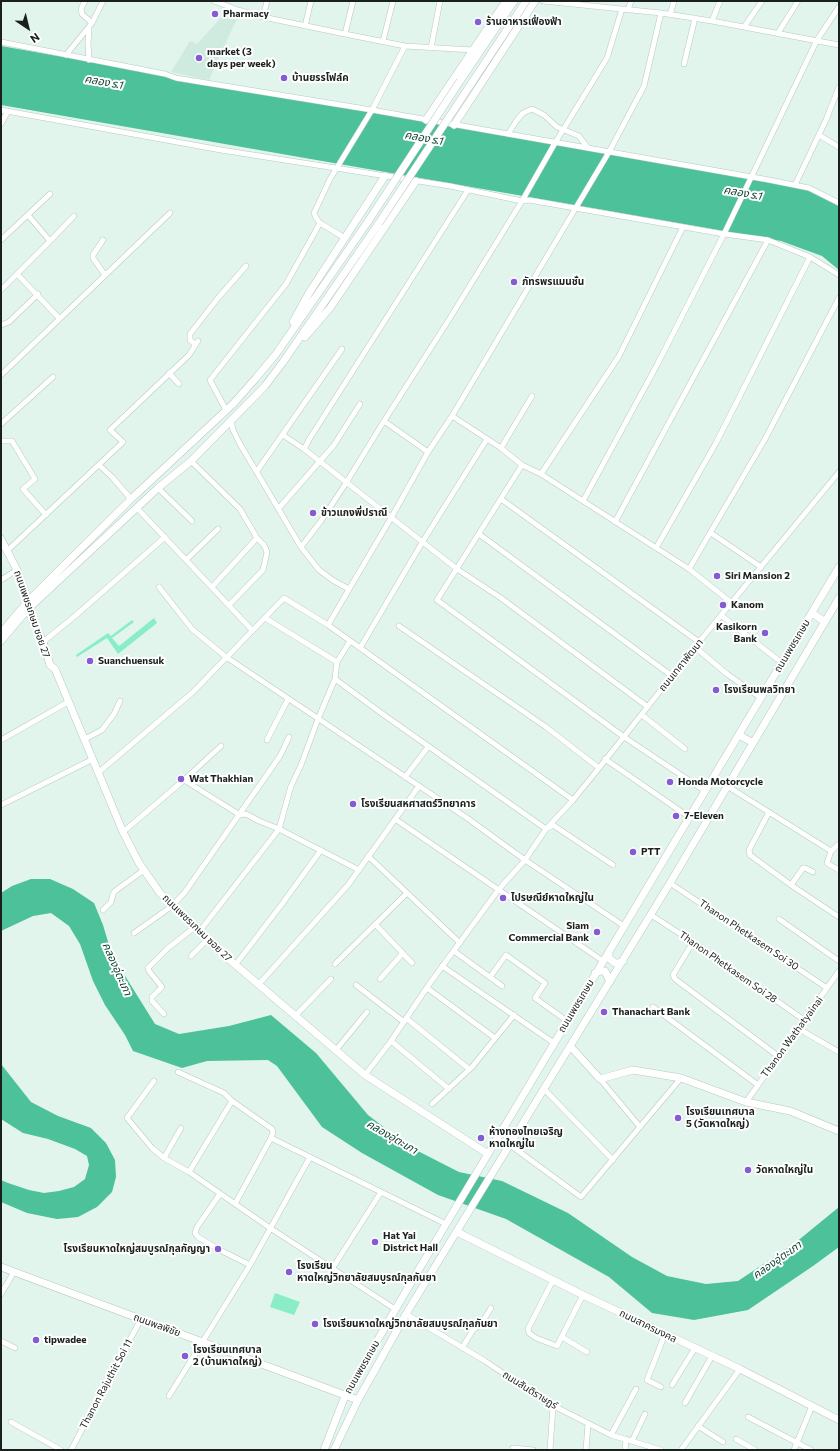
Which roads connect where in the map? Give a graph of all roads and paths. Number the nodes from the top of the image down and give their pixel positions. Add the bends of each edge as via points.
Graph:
1 (85, 1) edge
2 (103, 1) edge
3 (214, 1) edge
4 (267, 1) edge
5 (311, 1) edge
6 (353, 1) edge
7 (393, 1) edge
8 (440, 1) edge
9 (506, 1) edge
10 (514, 1) edge
11 (526, 1) edge
12 (535, 1) edge
13 (543, 1) edge
14 (631, 1) edge
15 (674, 1) edge
16 (720, 1) edge
17 (762, 1) edge
18 (798, 1) edge
19 (228, 3) edge
20 (591, 4) edge
21 (839, 7) edge
22 (622, 9) junction
23 (628, 10) junction
24 (661, 13) junction
25 (670, 14) junction
26 (263, 18) junction
27 (695, 18) junction
28 (712, 21) junction
29 (92, 23) junction
30 (305, 26) junction
31 (744, 27) junction
32 (89, 29) junction
33 (778, 33) junction
34 (345, 34) junction
35 (817, 40) junction
36 (383, 41) junction
37 (1, 42) edge
38 (839, 45) edge
39 (405, 46) junction
40 (431, 48) junction
41 (473, 50) junction
42 (66, 55) junction
43 (89, 60) junction
44 (684, 64) dead end
45 (839, 87) edge
46 (1, 110) edge
47 (372, 110) junction
48 (8, 111) junction
49 (426, 120) junction
50 (1, 124) edge
51 (454, 125) junction
52 (563, 131) junction
53 (508, 134) junction
54 (819, 135) junction
55 (555, 143) junction
56 (839, 147) edge
57 (588, 148) junction
58 (609, 152) junction
59 (336, 169) junction
60 (385, 176) junction
61 (751, 177) junction
62 (416, 181) junction
63 (795, 185) junction
64 (468, 190) junction
65 (50, 194) dead end
66 (522, 201) junction
67 (839, 204) edge
68 (577, 206) junction
69 (170, 212) dead end
70 (28, 215) junction
71 (74, 216) dead end
72 (320, 223) junction
73 (683, 227) junction
74 (724, 234) junction
75 (345, 238) junction
76 (1, 240) edge
77 (103, 240) dead end
78 (768, 240) junction
79 (50, 241) junction
80 (810, 257) junction
81 (246, 266) dead end
82 (17, 274) junction
83 (105, 275) junction
84 (839, 275) edge
85 (1, 290) edge
86 (38, 294) junction
87 (839, 298) edge
88 (59, 318) junction
89 (1, 325) edge
90 (342, 349) dead end
91 (276, 354) junction
92 (283, 362) junction
93 (169, 373) junction
94 (1, 375) edge
95 (53, 376) dead end
96 (179, 384) dead end
97 (532, 396) dead end
98 (360, 404) dead end
99 (226, 410) junction
100 (452, 416) junction
101 (231, 420) junction
102 (384, 421) junction
103 (1, 424) edge
104 (283, 435) junction
105 (487, 439) junction
106 (1, 441) edge
107 (501, 448) junction
108 (304, 449) junction
109 (428, 452) junction
110 (191, 461) junction
111 (320, 462) junction
112 (99, 465) junction
113 (522, 465) junction
114 (257, 472) junction
115 (839, 472) edge
116 (541, 474) junction
117 (346, 483) junction
118 (158, 488) junction
119 (132, 499) junction
120 (501, 499) junction
121 (583, 501) junction
122 (137, 508) junction
123 (279, 508) junction
124 (46, 515) junction
125 (391, 518) junction
126 (192, 520) dead end
127 (615, 522) junction
128 (218, 529) dead end
129 (711, 533) junction
130 (479, 534) junction
131 (165, 537) junction
132 (258, 538) junction
133 (1, 539) edge
134 (423, 541) junction
135 (301, 546) junction
136 (656, 548) junction
137 (8, 550) junction
138 (186, 560) junction
139 (761, 567) junction
140 (839, 567) edge
141 (457, 569) junction
142 (689, 569) junction
143 (17, 570) junction
144 (1, 580) edge
145 (159, 587) dead end
146 (212, 587) junction
147 (349, 588) junction
148 (839, 598) edge
149 (732, 602) junction
150 (28, 605) junction
151 (229, 605) junction
152 (812, 613) junction
153 (722, 616) junction
154 (266, 618) junction
155 (825, 622) junction
156 (328, 625) junction
157 (399, 626) dead end
158 (252, 630) junction
159 (1, 633) edge
160 (1, 641) edge
161 (43, 642) junction
162 (350, 642) junction
163 (699, 642) junction
164 (695, 647) junction
165 (360, 648) junction
166 (226, 657) junction
167 (337, 662) junction
168 (782, 663) junction
169 (672, 676) junction
170 (335, 679) junction
171 (761, 698) junction
172 (288, 699) junction
173 (120, 701) dead end
174 (68, 702) junction
175 (648, 708) junction
176 (642, 715) junction
177 (318, 719) junction
178 (739, 734) junction
179 (290, 737) dead end
180 (624, 737) junction
181 (85, 739) junction
182 (1, 740) edge
183 (267, 740) dead end
184 (752, 743) junction
185 (221, 746) dead end
186 (428, 746) junction
187 (685, 749) dead end
188 (93, 759) junction
189 (605, 759) junction
190 (599, 768) junction
191 (99, 772) junction
192 (405, 777) junction
193 (184, 780) junction
194 (419, 786) junction
195 (727, 786) junction
196 (705, 791) junction
197 (573, 800) junction
198 (1, 805) edge
199 (769, 812) junction
200 (240, 815) junction
201 (689, 817) junction
202 (395, 819) junction
203 (279, 829) junction
204 (546, 829) junction
205 (123, 832) junction
206 (839, 844) edge
207 (321, 850) junction
208 (831, 851) junction
209 (368, 856) junction
210 (525, 860) junction
211 (613, 865) dead end
212 (144, 870) junction
213 (359, 870) junction
214 (839, 870) edge
215 (813, 872) dead end
216 (670, 883) junction
217 (791, 885) junction
218 (499, 890) junction
219 (407, 893) junction
220 (172, 906) junction
221 (103, 910) dead end
222 (650, 915) junction
223 (839, 917) edge
224 (779, 919) dead end
225 (375, 924) junction
226 (624, 926) junction
227 (197, 929) junction
228 (134, 933) dead end
229 (207, 940) junction
230 (693, 942) junction
231 (460, 943) junction
232 (454, 951) junction
233 (609, 951) junction
234 (403, 953) junction
235 (191, 956) dead end
236 (603, 960) junction
237 (623, 960) junction
238 (839, 961) edge
239 (412, 963) dead end
240 (236, 964) junction
241 (335, 964) dead end
242 (442, 966) junction
243 (839, 971) edge
244 (596, 973) junction
245 (490, 977) junction
246 (331, 979) dead end
247 (380, 979) dead end
248 (610, 982) junction
249 (259, 984) junction
250 (356, 985) dead end
251 (502, 986) dead end
252 (427, 988) junction
253 (827, 988) junction
254 (653, 1007) dead end
255 (367, 1012) dead end
256 (164, 1014) dead end
257 (514, 1015) junction
258 (295, 1016) junction
259 (405, 1020) junction
260 (804, 1020) junction
261 (567, 1021) junction
262 (799, 1029) junction
263 (495, 1038) junction
264 (391, 1041) junction
265 (554, 1043) junction
266 (571, 1046) junction
267 (336, 1050) junction
268 (839, 1052) edge
269 (778, 1056) junction
270 (470, 1069) junction
271 (178, 1072) dead end
272 (365, 1075) junction
273 (681, 1078) junction
274 (600, 1079) junction
275 (154, 1081) dead end
276 (758, 1085) junction
277 (449, 1089) junction
278 (544, 1089) junction
279 (232, 1101) junction
280 (746, 1102) junction
281 (432, 1104) dead end
282 (640, 1127) junction
283 (181, 1128) dead end
284 (839, 1130) edge
285 (271, 1138) junction
286 (510, 1145) junction
287 (486, 1156) junction
288 (310, 1157) junction
289 (164, 1158) junction
290 (613, 1160) junction
291 (189, 1172) junction
292 (381, 1192) junction
293 (220, 1194) junction
294 (235, 1204) junction
295 (446, 1224) junction
296 (270, 1228) junction
297 (457, 1232) junction
298 (250, 1265) junction
299 (1, 1267) edge
300 (332, 1269) junction
301 (14, 1272) junction
302 (553, 1280) junction
303 (1, 1294) edge
304 (583, 1294) junction
305 (491, 1308) dead end
306 (396, 1309) junction
307 (406, 1314) junction
308 (141, 1319) junction
309 (665, 1334) junction
310 (562, 1336) junction
311 (1, 1341) edge
312 (204, 1342) junction
313 (15, 1348) dead end
314 (462, 1348) junction
315 (695, 1348) junction
316 (587, 1352) dead end
317 (712, 1356) junction
318 (740, 1369) junction
319 (672, 1385) dead end
320 (661, 1387) dead end
321 (636, 1389) dead end
322 (169, 1396) dead end
323 (345, 1396) junction
324 (358, 1400) junction
325 (685, 1403) dead end
326 (553, 1406) junction
327 (812, 1406) junction
328 (645, 1414) dead end
329 (748, 1417) dead end
330 (839, 1420) edge
331 (11, 1422) dead end
332 (588, 1424) junction
333 (698, 1426) junction
334 (611, 1435) junction
335 (626, 1439) junction
336 (736, 1439) dead end
337 (632, 1441) junction
338 (723, 1442) dead end
339 (797, 1443) junction
340 (60, 1450) edge
341 (71, 1450) edge
342 (324, 1450) edge
343 (334, 1450) edge
344 (513, 1450) edge
345 (533, 1450) edge
346 (550, 1450) edge
347 (586, 1450) edge
348 (625, 1450) edge
349 (661, 1450) edge
350 (681, 1450) edge
351 (755, 1450) edge
352 (794, 1450) edge
353 (811, 1450) edge

1 - 29 street via 81,9 82,14
2 - 29 street
3 - 19 street
4 - 26 street
5 - 30 street
6 - 34 street
7 - 36 street
8 - 40 street
9 - 41 main road
10 - 91 main road, bridge via 370,220
11 - 92 main road, bridge via 379,223
12 - 51 main road
13 - 20 street
14 - 23 street
15 - 25 street
16 - 28 street
17 - 31 street
18 - 33 street
19 - 26 street via 238,10
20 - 22 street
21 - 35 street
22 - 23 street
22 - 52 street via 607,58
23 - 24 street
24 - 25 street
24 - 58 street via 644,86
25 - 27 street
26 - 30 street
27 - 28 street
27 - 44 street
28 - 31 street
29 - 32 street
30 - 34 street
31 - 33 street
32 - 42 street
32 - 43 street
33 - 35 street
34 - 36 street
35 - 38 street
35 - 61 street
36 - 39 street
37 - 42 street
39 - 40 street
39 - 47 street
40 - 41 street
41 - 49 main road
42 - 43 street
43 - 47 street via 176,78
45 - 54 street
46 - 48 street
47 - 49 street
47 - 59 street
48 - 50 street
48 - 59 street
49 - 51 street
51 - 53 street
52 - 53 street via 544,115 532,110 523,113
52 - 55 street
52 - 57 street via 579,136
53 - 55 street
54 - 56 street
54 - 63 street
55 - 57 street
55 - 66 street
57 - 58 street
58 - 61 street
58 - 68 street
59 - 60 street
59 - 72 street via 314,213
60 - 62 street
60 - 75 main road
61 - 63 street
61 - 74 street
62 - 64 street
62 - 92 main road via 330,308
63 - 67 street via 809,188
64 - 66 street
64 - 108 street
65 - 70 street
66 - 68 street
66 - 102 street
68 - 73 street
68 - 100 street
69 - 83 street
70 - 76 street
70 - 79 street
71 - 79 street
72 - 75 street
72 - 99 street via 286,284 210,380
73 - 74 street
73 - 116 street via 619,356
74 - 78 street
74 - 121 street
75 - 91 main road via 309,293
77 - 83 street via 93,258
78 - 80 street
78 - 127 street
79 - 82 street
80 - 84 street
80 - 136 street via 716,443
81 - 93 street via 190,334 190,340 196,342 189,355
82 - 85 street
82 - 86 street
83 - 88 street
86 - 88 street
86 - 89 street via 9,322
87 - 129 street via 765,439
88 - 94 street
90 - 104 street
91 - 99 main road
92 - 101 main road via 265,386
93 - 96 street
93 - 112 street via 110,430 123,442
95 - 103 street
97 - 107 street
98 - 111 street
99 - 119 main road
100 - 105 street
100 - 109 street
101 - 110 main road
101 - 114 street via 233,430
102 - 109 street
102 - 117 street
104 - 108 street
104 - 114 street
105 - 107 street
105 - 134 street
106 - 124 street via 12,441 35,479 23,489
107 - 113 street
108 - 111 street
109 - 125 street
110 - 118 main road
110 - 132 street via 240,509
111 - 117 street
111 - 123 street
112 - 119 street
112 - 124 street
113 - 116 street
113 - 120 street
114 - 123 street
115 - 139 street, ถนนเทศาพัฒนา
116 - 121 street
117 - 125 street
117 - 135 street
118 - 122 main road
118 - 126 street
119 - 150 main road
120 - 130 street
120 - 163 street
121 - 127 street
122 - 131 street
122 - 150 main road
123 - 135 street
124 - 137 street
125 - 134 street
125 - 147 street
127 - 136 street
128 - 138 street
129 - 139 street
129 - 142 street
130 - 141 street
130 - 169 street
131 - 138 street
131 - 161 street
132 - 146 street
132 - 151 street via 267,552 263,570
133 - 137 main road, ถนนเพชรเกษม ซอย 27
134 - 141 street
134 - 165 street
135 - 147 street via 319,570
136 - 142 street
137 - 143 main road, ถนนเพชรเกษม ซอย 27
138 - 146 street
139 - 149 street, ถนนเทศาพัฒนา
140 - 152 main road, ถนนเพชรเกษม
141 - 175 street via 501,598
141 - 180 street via 436,600
142 - 149 street
143 - 144 street
143 - 150 main road, ถนนเพชรเกษม ซอย 27
145 - 166 street via 192,629
146 - 151 street
147 - 156 street
148 - 155 main road, ถนนเพชรเกษม
149 - 153 street, ถนนเทศาพัฒนา
150 - 159 main road
150 - 160 main road
150 - 161 main road, ถนนเพชรเกษม ซอย 27
151 - 158 street
152 - 155 main road
152 - 168 main road, ถนนเพชรเกษม
153 - 163 street, ถนนเทศาพัฒนา
153 - 168 street
154 - 156 street via 284,598
154 - 158 street
154 - 167 street
155 - 184 main road, ถนนเพชรเกษม
156 - 162 street
157 - 190 street via 546,727
158 - 166 street
161 - 174 main road, ถนนเพชรเกษม ซอย 27 via 50,665 55,669
162 - 165 street
162 - 167 street
163 - 164 street, ถนนเทศาพัฒนา
164 - 169 street, ถนนเทศาพัฒนา
164 - 171 street
165 - 197 street
166 - 172 street
166 - 191 street via 193,692
167 - 170 street
168 - 171 main road, ถนนเพชรเกษม
169 - 175 street, ถนนเทศาพัฒนา
170 - 177 street
170 - 186 street
171 - 178 main road, ถนนเพชรเกษม
172 - 177 street
172 - 183 street
173 - 181 street via 102,730
174 - 181 main road, ถนนเพชรเกษม ซอย 27
174 - 182 street
175 - 176 street, ถนนเทศาพัฒนา
176 - 180 street, ถนนเทศาพัฒนา
176 - 187 street
177 - 192 street
177 - 203 street via 291,786
178 - 184 main road
178 - 196 main road, ถนนเพชรเกษม
179 - 200 street
180 - 189 street, ถนนเทศาพัฒนา
180 - 196 street
181 - 188 main road, ถนนเพชรเกษม ซอย 27
184 - 195 main road, ถนนเพชรเกษม
185 - 193 street
186 - 192 street
186 - 204 street
188 - 191 main road, ถนนเพชรเกษม ซอย 27
188 - 198 street
189 - 190 street, ถนนเทศาพัฒนา
189 - 201 street
190 - 197 street, ถนนเทศาพัฒนา
191 - 205 main road, ถนนเพชรเกษม ซอย 27
192 - 194 street
193 - 200 street
193 - 205 street
194 - 202 street
194 - 210 street
195 - 199 street
195 - 216 main road, ถนนเพชรเกษม
196 - 201 main road, ถนนเพชรเกษม
197 - 204 street, ถนนเทศาพัฒนา
199 - 208 street
199 - 217 street via 749,852 752,857
200 - 203 street via 246,814
200 - 220 street
201 - 226 main road, ถนนเพชรเกษม
202 - 209 street
202 - 218 street
203 - 207 street
203 - 227 street
204 - 210 street, ถนนเทศาพัฒนา
204 - 211 street via 553,825
205 - 212 main road, ถนนเพชรเกษม ซอย 27
206 - 208 street
207 - 213 street
207 - 240 street
208 - 214 street via 827,863
209 - 213 street
209 - 219 street
210 - 218 street, ถนนเทศาพัฒนา
210 - 226 street
212 - 220 main road, ถนนเพชรเกษม ซอย 27
212 - 221 street via 115,891 111,902
213 - 249 street
215 - 217 street via 803,868
216 - 222 main road, ถนนเพชรเกษม
216 - 253 street, Thanon Phetkasem Soi 30
217 - 223 street
218 - 231 street, ถนนเทศาพัฒนา
218 - 236 street
219 - 225 street
219 - 231 street
220 - 227 main road, ถนนเพชรเกษม ซอย 27
220 - 228 street
222 - 230 street, Thanon Phetkasem Soi 28
222 - 237 main road, ถนนเพชรเกษม
224 - 238 street
225 - 234 street
225 - 241 street
226 - 233 main road, ถนนเพชรเกษม
227 - 229 main road, ถนนเพชรเกษม ซอย 27
227 - 256 street via 168,948 148,968 162,987 152,997 152,1001
229 - 235 street
229 - 240 main road, ถนนเพชรเกษม ซอย 27
230 - 260 street, Thanon Phetkasem Soi 28
230 - 269 street via 673,975 675,979
231 - 232 street, ถนนเทศาพัฒนา
232 - 242 street, ถนนเทศาพัฒนา
232 - 245 street
233 - 236 main road, ถนนเพชรเกษม
233 - 237 main road via 609,958 615,963
234 - 239 street
234 - 247 street
236 - 244 main road, ถนนเพชรเกษม
237 - 248 main road, ถนนเพชรเกษม
240 - 249 main road, ถนนเพชรเกษม ซอย 27
242 - 252 street, ถนนเทศาพัฒนา
242 - 257 street
243 - 253 street, Thanon Wathatyainai
244 - 248 main road via 605,971
244 - 261 main road, ถนนเพชรเกษม
245 - 251 street
245 - 261 street via 506,955 545,983 535,998
246 - 258 street
248 - 266 main road, ถนนเพชรเกษม
249 - 258 main road, ถนนเพชรเกษม ซอย 27
250 - 259 street
252 - 259 street, ถนนเทศาพัฒนา
252 - 263 street
253 - 260 street, Thanon Wathatyainai
254 - 276 street
255 - 267 street
257 - 263 street
257 - 265 street
258 - 267 main road, ถนนเพชรเกษม ซอย 27
259 - 264 street, ถนนเทศาพัฒนา
259 - 270 street
260 - 262 street, Thanon Wathatyainai
261 - 265 main road, ถนนเพชรเกษม
262 - 268 street
262 - 269 street, Thanon Wathatyainai
263 - 270 street
264 - 272 street, ถนนเทศาพัฒนา
264 - 277 street
265 - 287 main road, ถนนเพชรเกษม
266 - 274 main road
266 - 278 main road, ถนนเพชรเกษม
267 - 272 main road, ถนนเพชรเกษม ซอย 27
269 - 276 street, Thanon Wathatyainai
270 - 277 street
271 - 279 street via 224,1093
272 - 287 main road, ถนนเพชรเกษม ซอย 27
273 - 274 main road via 633,1070
273 - 280 main road
273 - 282 street
274 - 282 street
275 - 289 street via 127,1118 152,1148
276 - 280 street, Thanon Wathatyainai
277 - 281 street
278 - 286 main road, ถนนเพชรเกษม
278 - 290 street
279 - 285 street via 272,1129
279 - 291 street
280 - 284 main road via 790,1111
282 - 290 street
283 - 289 street
285 - 288 street
285 - 294 street
286 - 290 street via 581,1197
286 - 297 main road, ถนนเพชรเกษม
287 - 295 main road, ถนนเพชรเกษม
288 - 292 street
288 - 296 street
289 - 291 street
291 - 293 street
292 - 295 street
292 - 300 street
293 - 294 street
293 - 298 street via 195,1233 218,1249
294 - 296 street
295 - 306 main road, ถนนเพชรเกษม
296 - 298 street
296 - 300 street
297 - 302 main road, ถนนสาครมงคล
297 - 307 main road, ถนนเพชรเกษม
298 - 312 street
299 - 301 main road, ถนนพลพิชัย
300 - 306 street
301 - 303 street
301 - 308 main road, ถนนพลพิชัย
302 - 304 main road, ถนนสาครมงคล
302 - 310 street via 528,1329 536,1338 557,1346
304 - 309 main road, ถนนสาครมงคล
304 - 310 street
305 - 314 street
306 - 323 main road, ถนนเพชรเกษม
307 - 314 street, ถนนสันติราษฎร์
307 - 324 main road, ถนนเพชรเกษม
308 - 312 main road, ถนนพลพิชัย
308 - 341 street, Thanon Rajuthit Soi 11
309 - 315 main road, ถนนสาครมงคล
309 - 320 street via 647,1380
310 - 316 street
311 - 313 street
312 - 322 street
312 - 323 main road, ถนนพลพิชัย
314 - 326 street, ถนนสันติราษฎร์
315 - 317 main road, ถนนสาครมงคล
315 - 319 street
317 - 318 main road, ถนนสาครมงคล
317 - 325 street
318 - 327 main road, ถนนสาครมงคล
318 - 333 street
321 - 334 street
323 - 324 main road, ถนนพลพิชัย
323 - 342 main road, ถนนเพชรเกษม
324 - 343 main road, ถนนเพชรเกษม
326 - 332 street, ถนนสันติราษฎร์
326 - 346 street
327 - 330 main road, ถนนสาครมงคล
327 - 339 street
328 - 337 street
329 - 339 street
331 - 340 street
332 - 334 street, ถนนสันติราษฎร์
332 - 347 street
333 - 338 street
333 - 350 street
334 - 335 street, ถนนสันติราษฎร์
335 - 337 street, ถนนสันติราษฎร์
335 - 348 street
336 - 351 street
337 - 349 street, ถนนสันติราษฎร์
339 - 352 street
339 - 353 street
344 - 345 street

